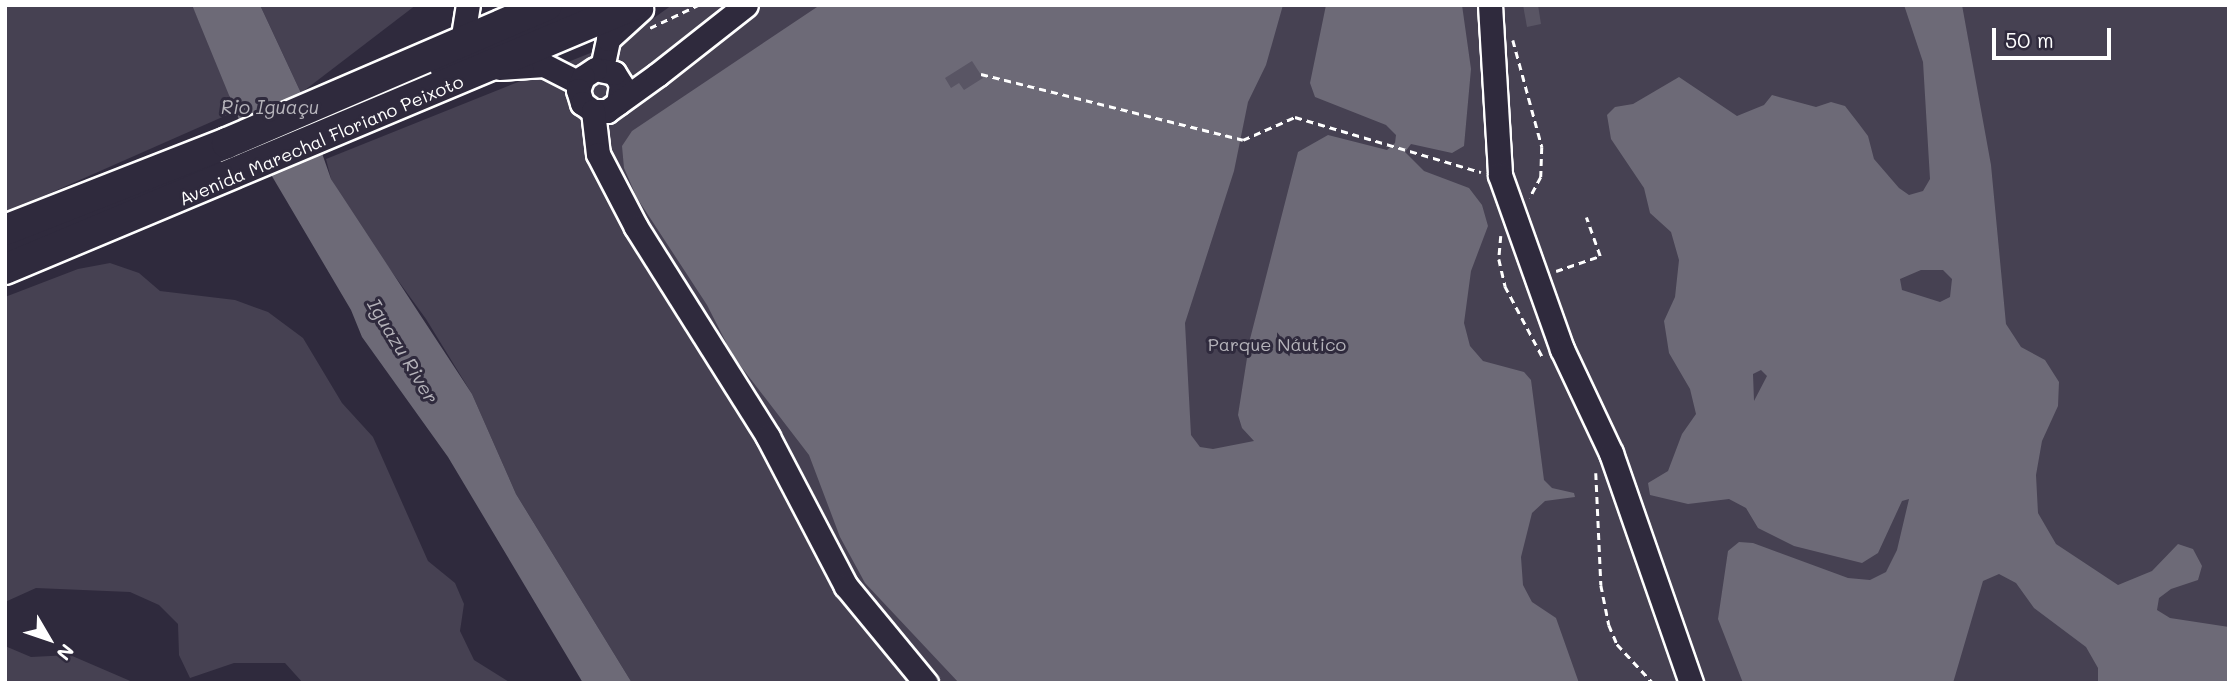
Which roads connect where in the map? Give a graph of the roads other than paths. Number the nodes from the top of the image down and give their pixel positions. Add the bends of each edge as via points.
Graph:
1 (468, 5) edge
2 (547, 5) edge
3 (590, 5) edge
4 (647, 5) edge
5 (747, 5) edge
6 (1490, 5) edge
7 (641, 17) edge
8 (462, 41) junction
9 (602, 68) junction
10 (489, 69) junction
11 (579, 83) junction
12 (618, 103) junction
13 (358, 106) junction
14 (593, 111) junction
15 (234, 158) junction
16 (5, 230) edge
17 (5, 249) edge
18 (5, 270) edge
19 (926, 683) edge
20 (1690, 683) edge

1 - 8 street
2 - 8 main road, Avenida Marechal Floriano Peixoto
3 - 13 street
4 - 9 street via 614,30
5 - 12 street
6 - 20 street via 1494,144 1514,216 1562,349 1611,453
7 - 10 main road, Avenida Marechal Floriano Peixoto
8 - 13 main road, Avenida Marechal Floriano Peixoto
9 - 11 street via 588,72
9 - 12 street via 614,73 621,84
10 - 11 street via 544,65
10 - 13 main road, Avenida Marechal Floriano Peixoto
11 - 14 street via 579,97
12 - 14 street via 607,111
13 - 15 main road, Avenida Marechal Floriano Peixoto
14 - 19 street via 598,154 636,227 768,437 846,586
15 - 16 main road, Avenida Marechal Floriano Peixoto
15 - 17 street
15 - 18 main road, Avenida Marechal Floriano Peixoto

